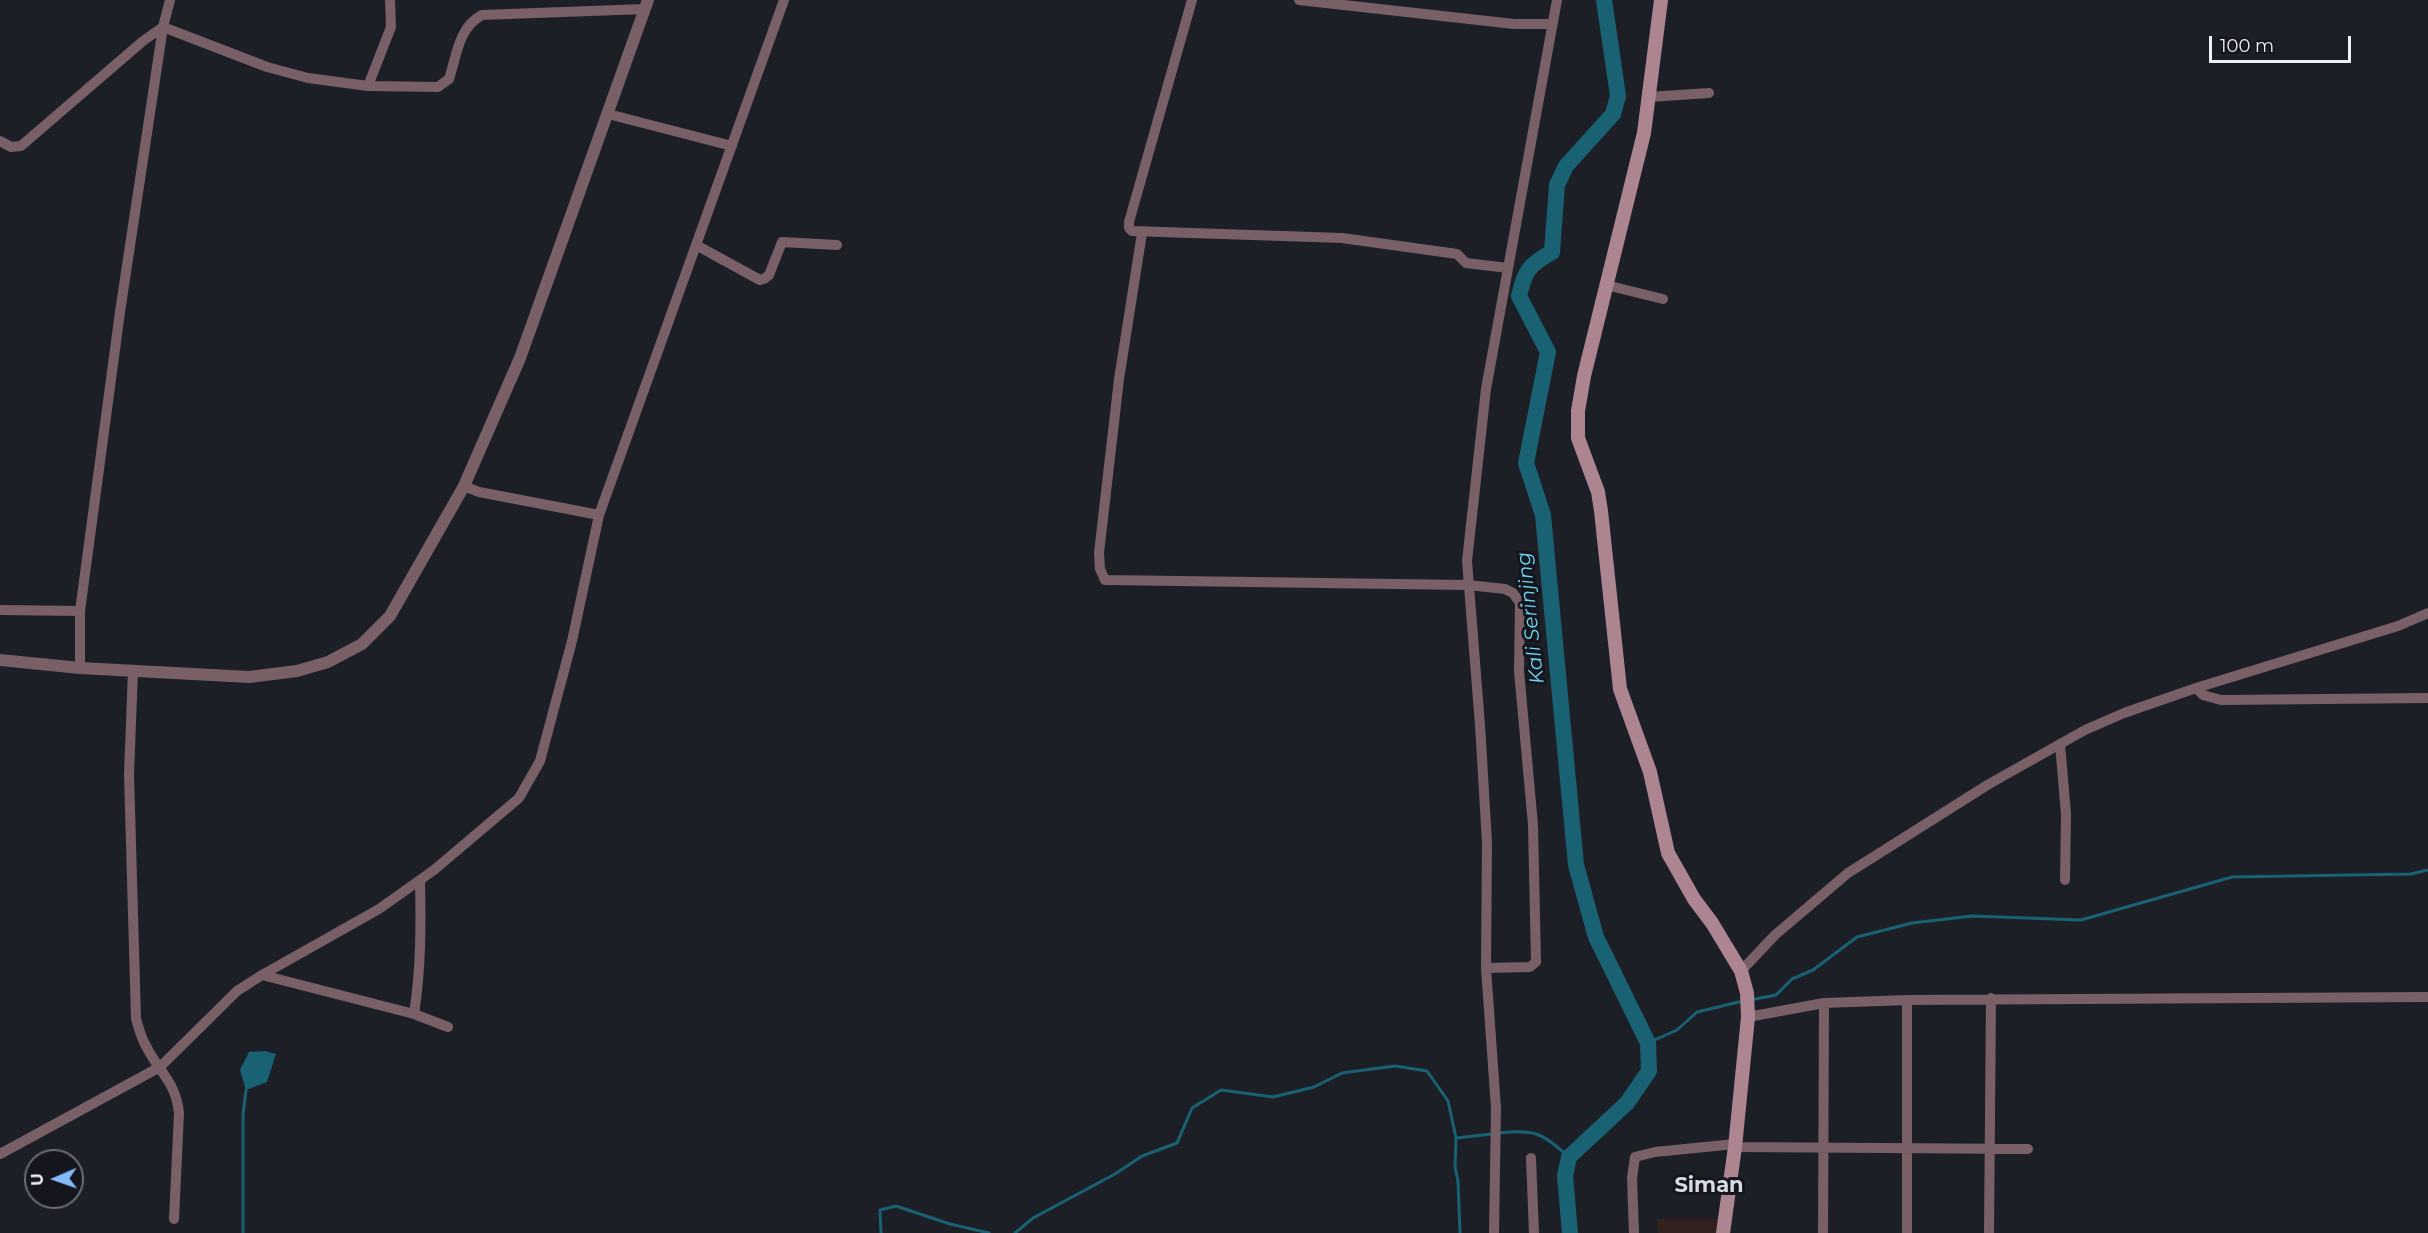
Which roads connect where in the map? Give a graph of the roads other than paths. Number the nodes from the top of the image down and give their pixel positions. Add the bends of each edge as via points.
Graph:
1 (170, 0) edge
2 (390, 0) edge
3 (784, 0) edge
4 (1192, 0) edge
5 (1299, 0) edge
6 (1557, 0) edge
7 (1661, 0) edge
8 (646, 4) edge
9 (582, 6) edge
10 (1552, 24) junction
11 (163, 27) junction
12 (368, 86) junction
13 (1709, 93) dead end
14 (1649, 97) junction
15 (608, 114) junction
16 (0, 141) edge
17 (732, 146) junction
18 (1142, 233) junction
19 (696, 245) junction
20 (837, 245) dead end
21 (1508, 268) junction
22 (1606, 285) junction
23 (1663, 299) dead end
24 (464, 486) junction
25 (599, 514) junction
26 (1468, 585) junction
27 (0, 610) edge
28 (80, 611) junction
29 (2428, 613) edge
30 (0, 660) edge
31 (80, 668) junction
32 (133, 671) junction
33 (2196, 688) junction
34 (2428, 698) edge
35 (2060, 744) junction
36 (420, 880) junction
37 (2065, 880) dead end
38 (1486, 968) junction
39 (1741, 971) junction
40 (262, 975) junction
41 (1991, 998) junction
42 (2428, 998) edge
43 (1907, 1000) junction
44 (1824, 1003) junction
45 (1748, 1013) junction
46 (414, 1014) junction
47 (448, 1027) dead end
48 (159, 1067) junction
49 (1735, 1145) junction
50 (1823, 1148) junction
51 (1908, 1148) junction
52 (2028, 1149) dead end
53 (1991, 1150) junction
54 (0, 1154) edge
55 (1531, 1158) dead end
56 (174, 1219) dead end
57 (1494, 1233) edge
58 (1534, 1233) edge
59 (1634, 1233) edge
60 (1723, 1233) edge
61 (1822, 1233) edge
62 (1907, 1233) edge
63 (1989, 1233) edge

1 - 11 street
2 - 12 street via 391,27
3 - 17 street
4 - 18 street via 1129,222 1132,231
5 - 10 street via 1514,24
6 - 10 street
7 - 14 main road
8 - 9 street
8 - 15 street
9 - 12 street via 482,15 469,23 463,34 445,83 438,87
10 - 21 street
11 - 12 street via 267,67 308,78
11 - 16 street via 21,146 11,147
11 - 28 street
13 - 14 street
14 - 22 main road via 1644,133
15 - 17 street
15 - 24 street via 520,358
17 - 19 street
18 - 21 street via 1342,238 1457,254 1466,263
18 - 26 street via 1119,379 1100,553 1105,580
19 - 20 street via 760,280 769,275 782,242
19 - 25 street
21 - 26 street via 1486,389 1467,561
22 - 23 street
22 - 39 main road via 1584,376 1577,426 1598,492 1620,689 1650,772 1668,854
24 - 25 street
24 - 32 street via 390,616 362,644 328,662 249,677
25 - 36 street via 572,641 540,761 519,798
26 - 38 street via 1487,842
26 - 38 street via 1505,589 1520,603 1519,671 1533,825 1536,962 1530,967
27 - 28 street
28 - 31 street
29 - 33 street via 2398,626
30 - 31 street
31 - 32 street
32 - 48 street via 129,774 136,1019 145,1046
33 - 34 street via 2211,699 2221,700
33 - 35 street via 2124,713
35 - 37 street via 2066,814
35 - 39 street via 1848,873 1775,935
36 - 40 street via 379,909
36 - 46 street via 419,984
38 - 57 street via 1496,1146
39 - 45 main road
40 - 46 street
40 - 48 street via 237,991
41 - 42 street
41 - 43 street
41 - 53 street
43 - 44 street
43 - 51 street
44 - 45 street
44 - 50 street
45 - 49 main road
46 - 47 street
48 - 54 street
48 - 56 street via 177,1098 179,1113
49 - 50 street
49 - 59 street via 1635,1157
49 - 60 main road
50 - 51 street
50 - 61 street
51 - 53 street
51 - 62 street
52 - 53 street
53 - 63 street
55 - 58 street

